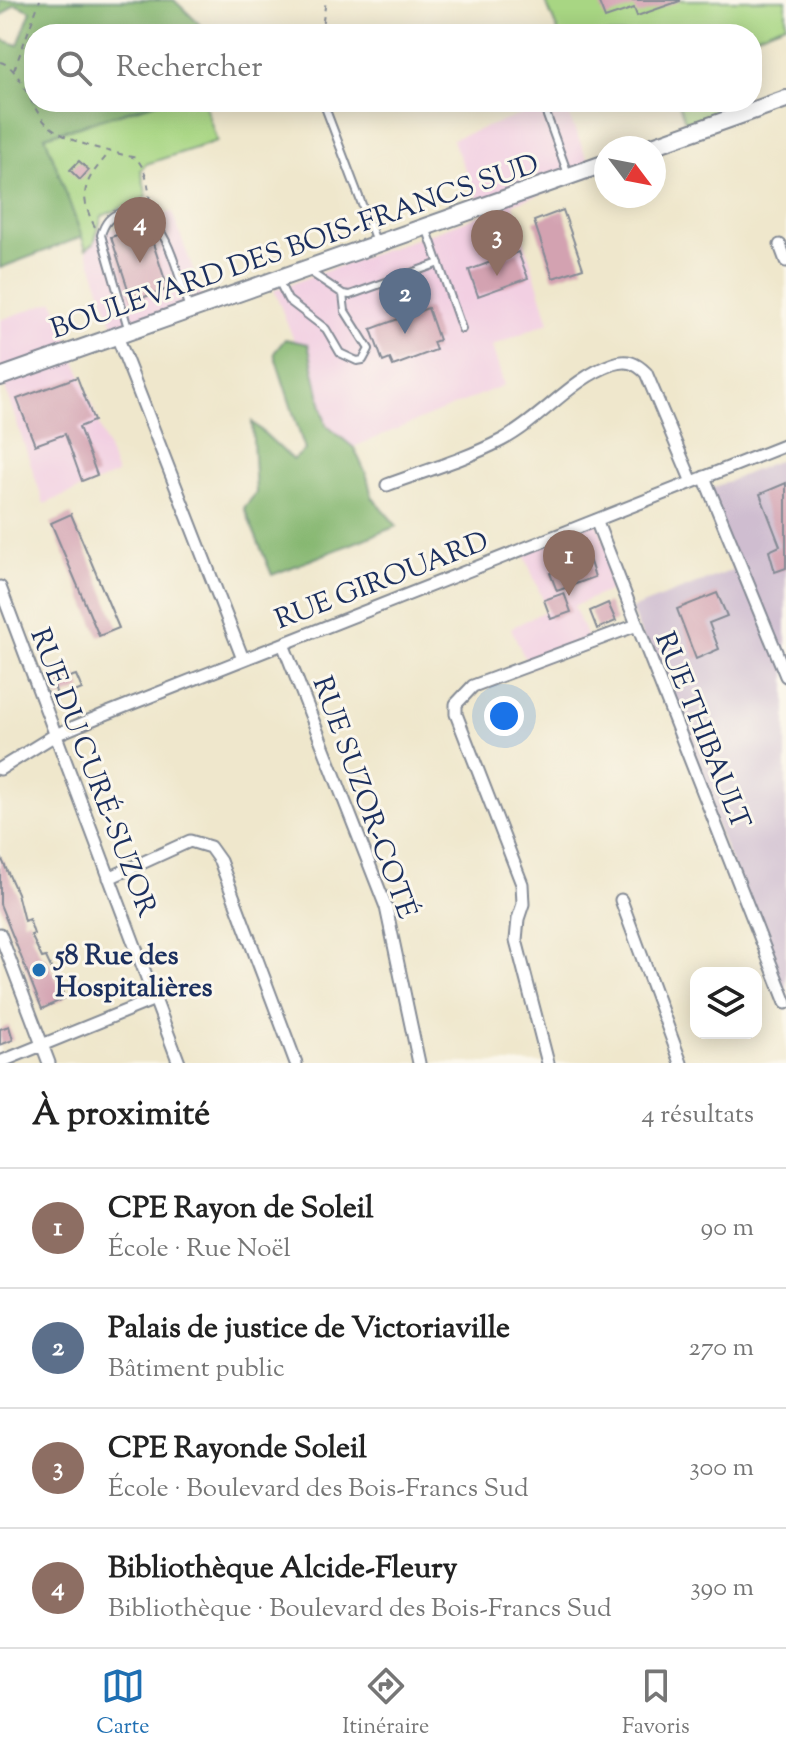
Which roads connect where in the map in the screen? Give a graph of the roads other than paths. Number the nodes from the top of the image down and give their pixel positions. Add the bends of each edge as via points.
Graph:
1 (786, 99) edge
2 (762, 107) edge
3 (327, 112) edge
4 (546, 112) edge
5 (749, 112) edge
6 (666, 141) edge
7 (594, 167) edge
8 (568, 176) junction
9 (426, 226) junction
10 (377, 244) junction
11 (780, 245) dead end
12 (786, 261) edge
13 (439, 263) junction
14 (305, 269) junction
15 (277, 279) junction
16 (343, 294) junction
17 (189, 310) junction
18 (462, 329) dead end
19 (123, 334) junction
20 (0, 377) edge
21 (786, 445) edge
22 (698, 479) junction
23 (387, 485) dead end
24 (596, 520) junction
25 (0, 587) edge
26 (637, 625) junction
27 (283, 644) junction
28 (243, 659) junction
29 (786, 676) edge
30 (55, 735) junction
31 (0, 769) edge
32 (109, 878) junction
33 (621, 900) dead end
34 (0, 934) edge
35 (155, 999) junction
36 (786, 1003) edge
37 (42, 1044) junction
38 (0, 1062) edge
39 (49, 1063) edge
40 (179, 1063) edge
41 (296, 1063) edge
42 (419, 1063) edge
43 (548, 1063) edge
44 (681, 1063) edge

1 - 2 street
3 - 10 lane
4 - 8 lane
5 - 6 street
7 - 8 street, BOULEVARD DES BOIS-FRANCS SUD
8 - 9 street, BOULEVARD DES BOIS-FRANCS SUD
9 - 10 street, BOULEVARD DES BOIS-FRANCS SUD
9 - 13 lane
10 - 14 street, BOULEVARD DES BOIS-FRANCS SUD
11 - 12 street
13 - 16 lane
13 - 18 lane
14 - 15 street, BOULEVARD DES BOIS-FRANCS SUD
14 - 16 lane
15 - 16 lane via 288,300 326,329 340,353 363,360 369,349 345,311
15 - 17 street, BOULEVARD DES BOIS-FRANCS SUD
17 - 19 street, BOULEVARD DES BOIS-FRANCS SUD
17 - 19 lane via 162,230 150,217 124,212 110,217 101,235
19 - 20 street, BOULEVARD DES BOIS-FRANCS SUD
19 - 28 street
21 - 22 street, RUE GIROUARD
22 - 23 street via 646,373 633,362 624,362 580,381 501,441
22 - 24 street, RUE GIROUARD
22 - 29 street
24 - 26 street, RUE THIBAULT
24 - 27 street, RUE GIROUARD
25 - 30 street, RUE DU CURÉ-SUZOR
26 - 36 street, RUE THIBAULT
26 - 43 street via 473,686 456,704 522,884 516,940
27 - 28 street, RUE GIROUARD
27 - 42 street, RUE SUZOR-COTÉ via 386,907
28 - 30 street, RUE GIROUARD
30 - 31 street, RUE GIROUARD
30 - 32 street, RUE DU CURÉ-SUZOR
32 - 35 street, RUE DU CURÉ-SUZOR
32 - 41 street via 190,841 210,847 220,861
33 - 44 street
34 - 37 street
35 - 37 street
35 - 40 street, RUE DU CURÉ-SUZOR
37 - 38 street
37 - 39 street

